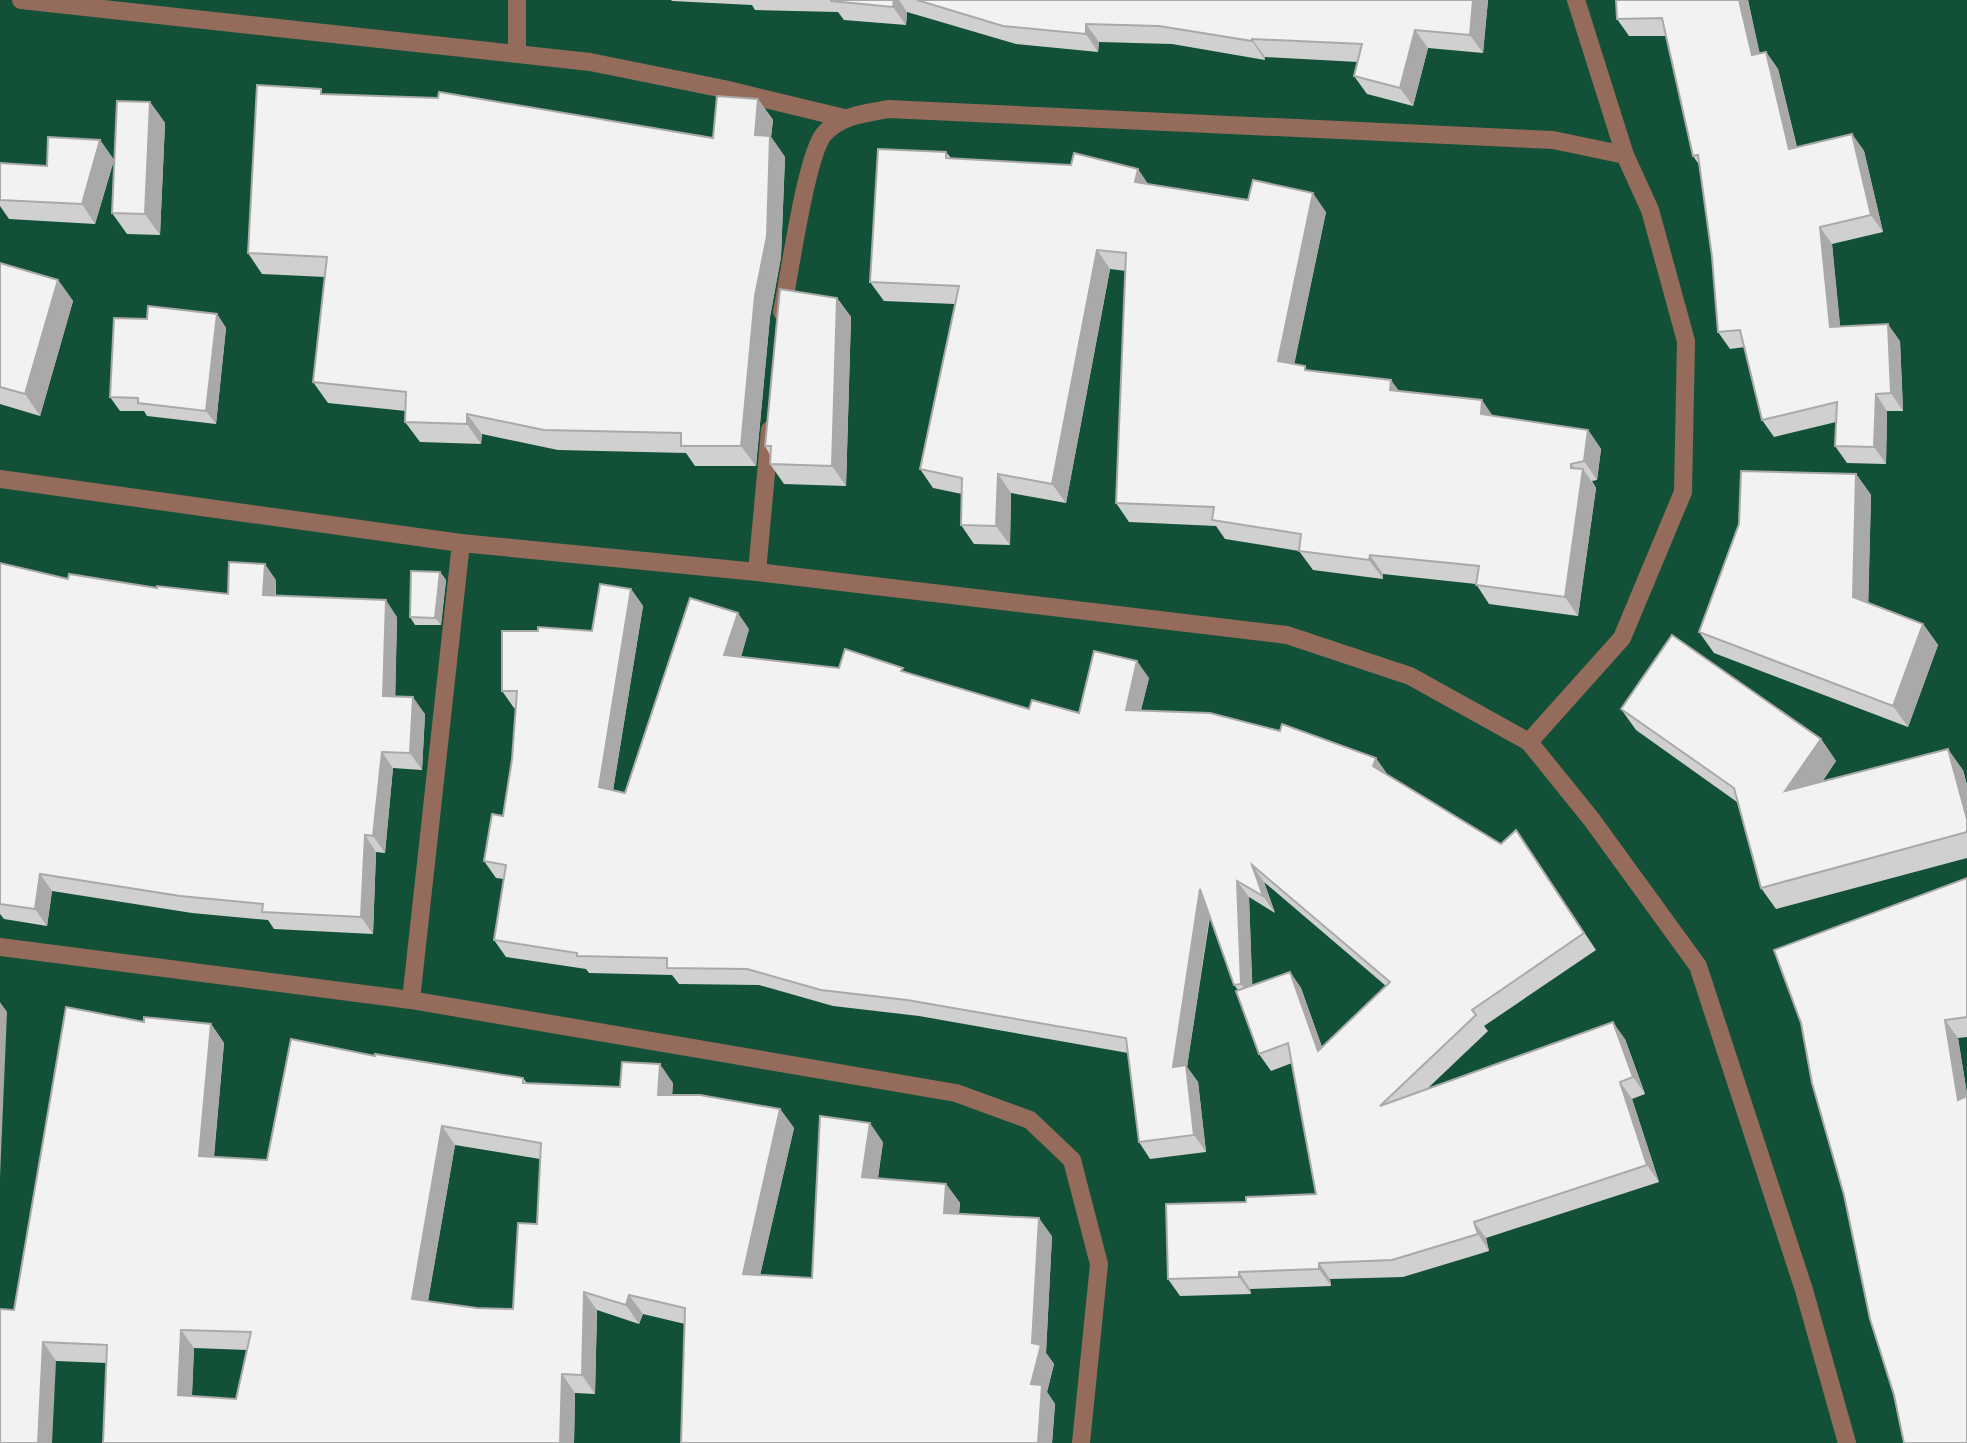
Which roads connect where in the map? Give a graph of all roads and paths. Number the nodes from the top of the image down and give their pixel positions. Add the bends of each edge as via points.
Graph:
1 (21, 0) edge
2 (517, 0) edge
3 (1576, 0) edge
4 (517, 54) junction
5 (844, 118) junction
6 (1625, 155) junction
7 (780, 332) edge
8 (772, 412) edge
9 (0, 479) edge
10 (461, 542) junction
11 (757, 572) junction
12 (1529, 742) junction
13 (0, 947) edge
14 (411, 1000) junction
15 (1081, 1443) edge
16 (1847, 1443) edge

1 - 4 street
2 - 4 street
3 - 6 street
4 - 5 street via 590,62
5 - 6 street via 888,109 1512,138 1553,140
5 - 7 street via 823,135 810,168
6 - 12 street via 1650,210 1686,341 1683,492 1622,638
8 - 11 street
9 - 10 street
10 - 11 street
10 - 14 street
11 - 12 street via 1287,635 1410,676
12 - 16 street via 1592,820 1698,967 1804,1290
13 - 14 street
14 - 15 street via 956,1093 1030,1120 1072,1160 1099,1264

